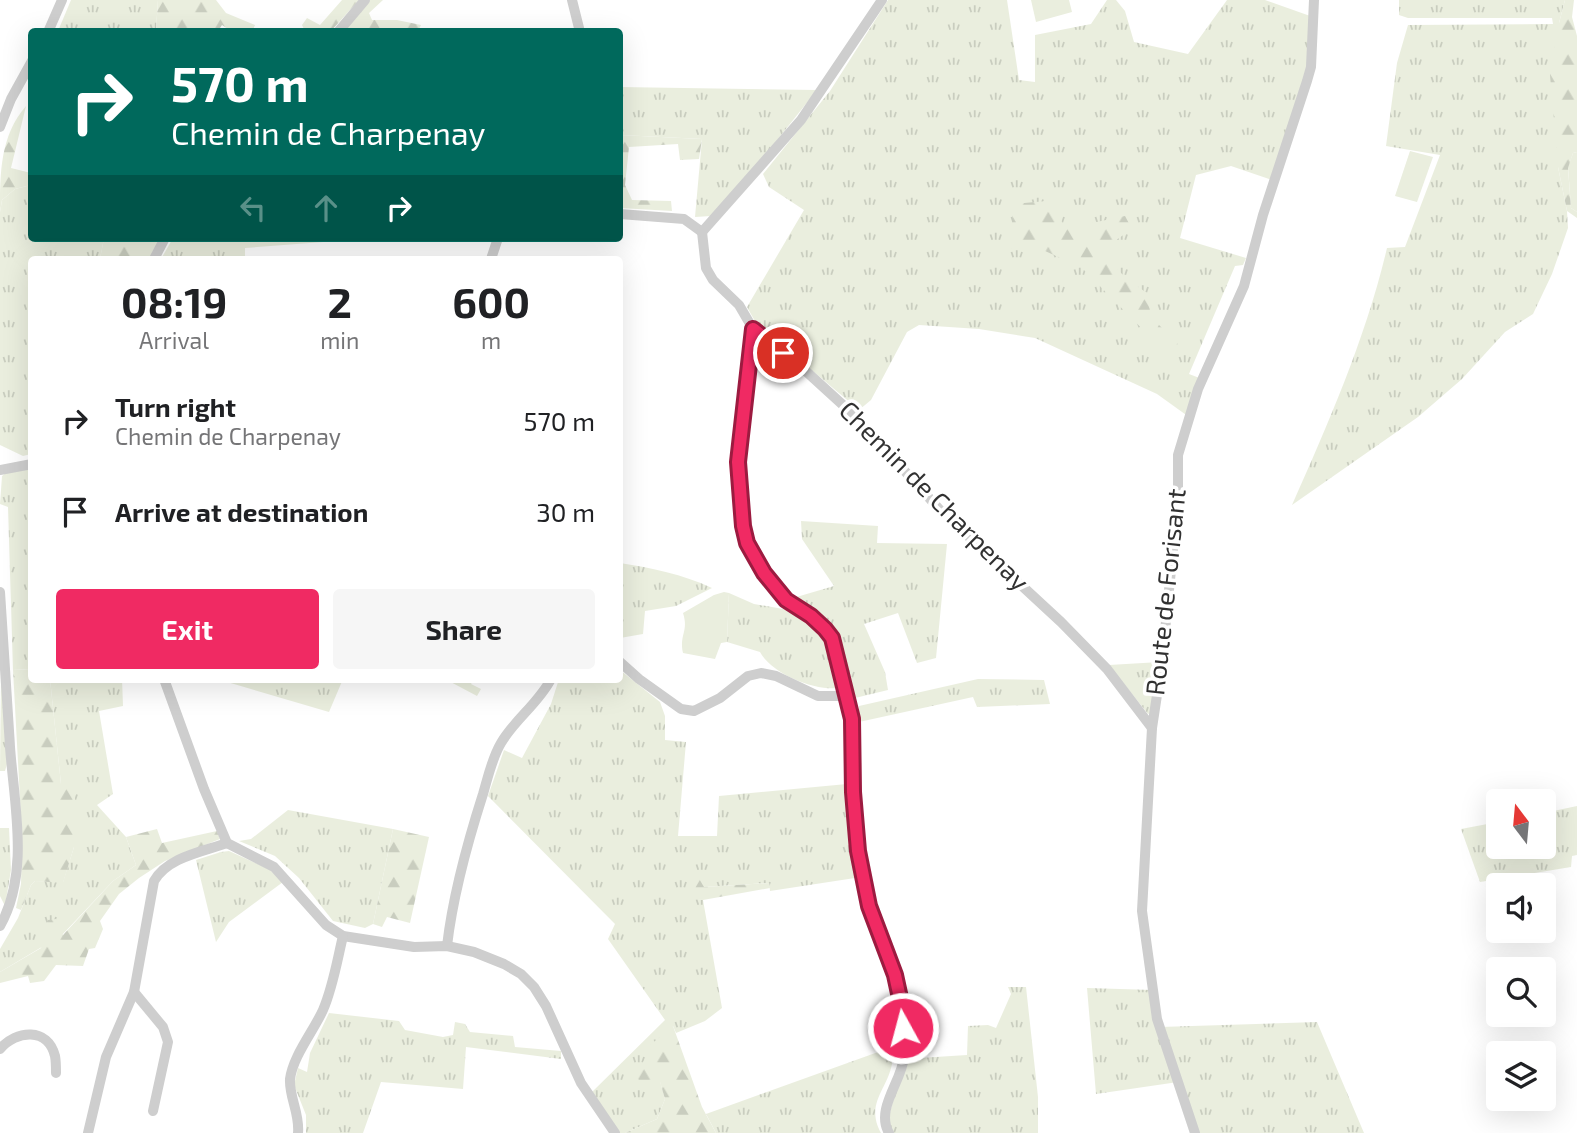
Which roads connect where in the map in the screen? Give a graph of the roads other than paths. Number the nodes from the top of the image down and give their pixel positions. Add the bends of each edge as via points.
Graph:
1 (61, 0) edge
2 (365, 0) edge
3 (572, 0) edge
4 (882, 0) edge
5 (1314, 0) edge
6 (50, 28) edge
7 (341, 28) edge
8 (579, 28) edge
9 (28, 68) edge
10 (0, 127) edge
11 (623, 214) edge
12 (702, 232) junction
13 (753, 329) junction
14 (28, 465) edge
15 (0, 470) edge
16 (0, 592) edge
17 (623, 666) edge
18 (165, 683) edge
19 (548, 683) edge
20 (846, 696) junction
21 (1152, 728) junction
22 (227, 843) junction
23 (0, 926) edge
24 (343, 936) junction
25 (447, 946) junction
26 (134, 992) junction
27 (0, 1049) edge
28 (56, 1073) dead end
29 (153, 1111) dead end
30 (88, 1133) edge
31 (298, 1133) edge
32 (615, 1133) edge
33 (889, 1133) edge
34 (1195, 1133) edge

1 - 6 street
2 - 7 street
3 - 8 street
4 - 12 street via 802,120
5 - 21 street, Route de Forisant via 1311,67 1244,286 1198,389 1178,455 1178,498
9 - 10 street
11 - 12 street via 684,219
12 - 13 street, Chemin de Charpenay via 706,268 739,305
13 - 20 street via 738,462 747,543 786,600 811,616 832,638
13 - 21 street, Chemin de Charpenay via 855,416 940,510 1107,669
14 - 15 street
16 - 23 street via 17,859 14,889
17 - 20 street via 681,709 694,711 748,676 761,673 818,696
18 - 22 street
19 - 25 street via 499,746 468,839
20 - 33 street via 852,719 858,851 869,906 895,975 903,1012 904,1059 886,1109
21 - 34 street, Route de Forisant via 1142,911 1157,1019
22 - 24 street via 274,867 326,925
22 - 26 street via 159,872 150,894
24 - 25 street via 414,947
24 - 31 street via 324,1009 290,1079
25 - 32 street via 504,964 534,987 581,1083
26 - 29 street via 163,1027 168,1042
26 - 30 street via 106,1057
27 - 28 street via 13,1036 42,1038 55,1057

